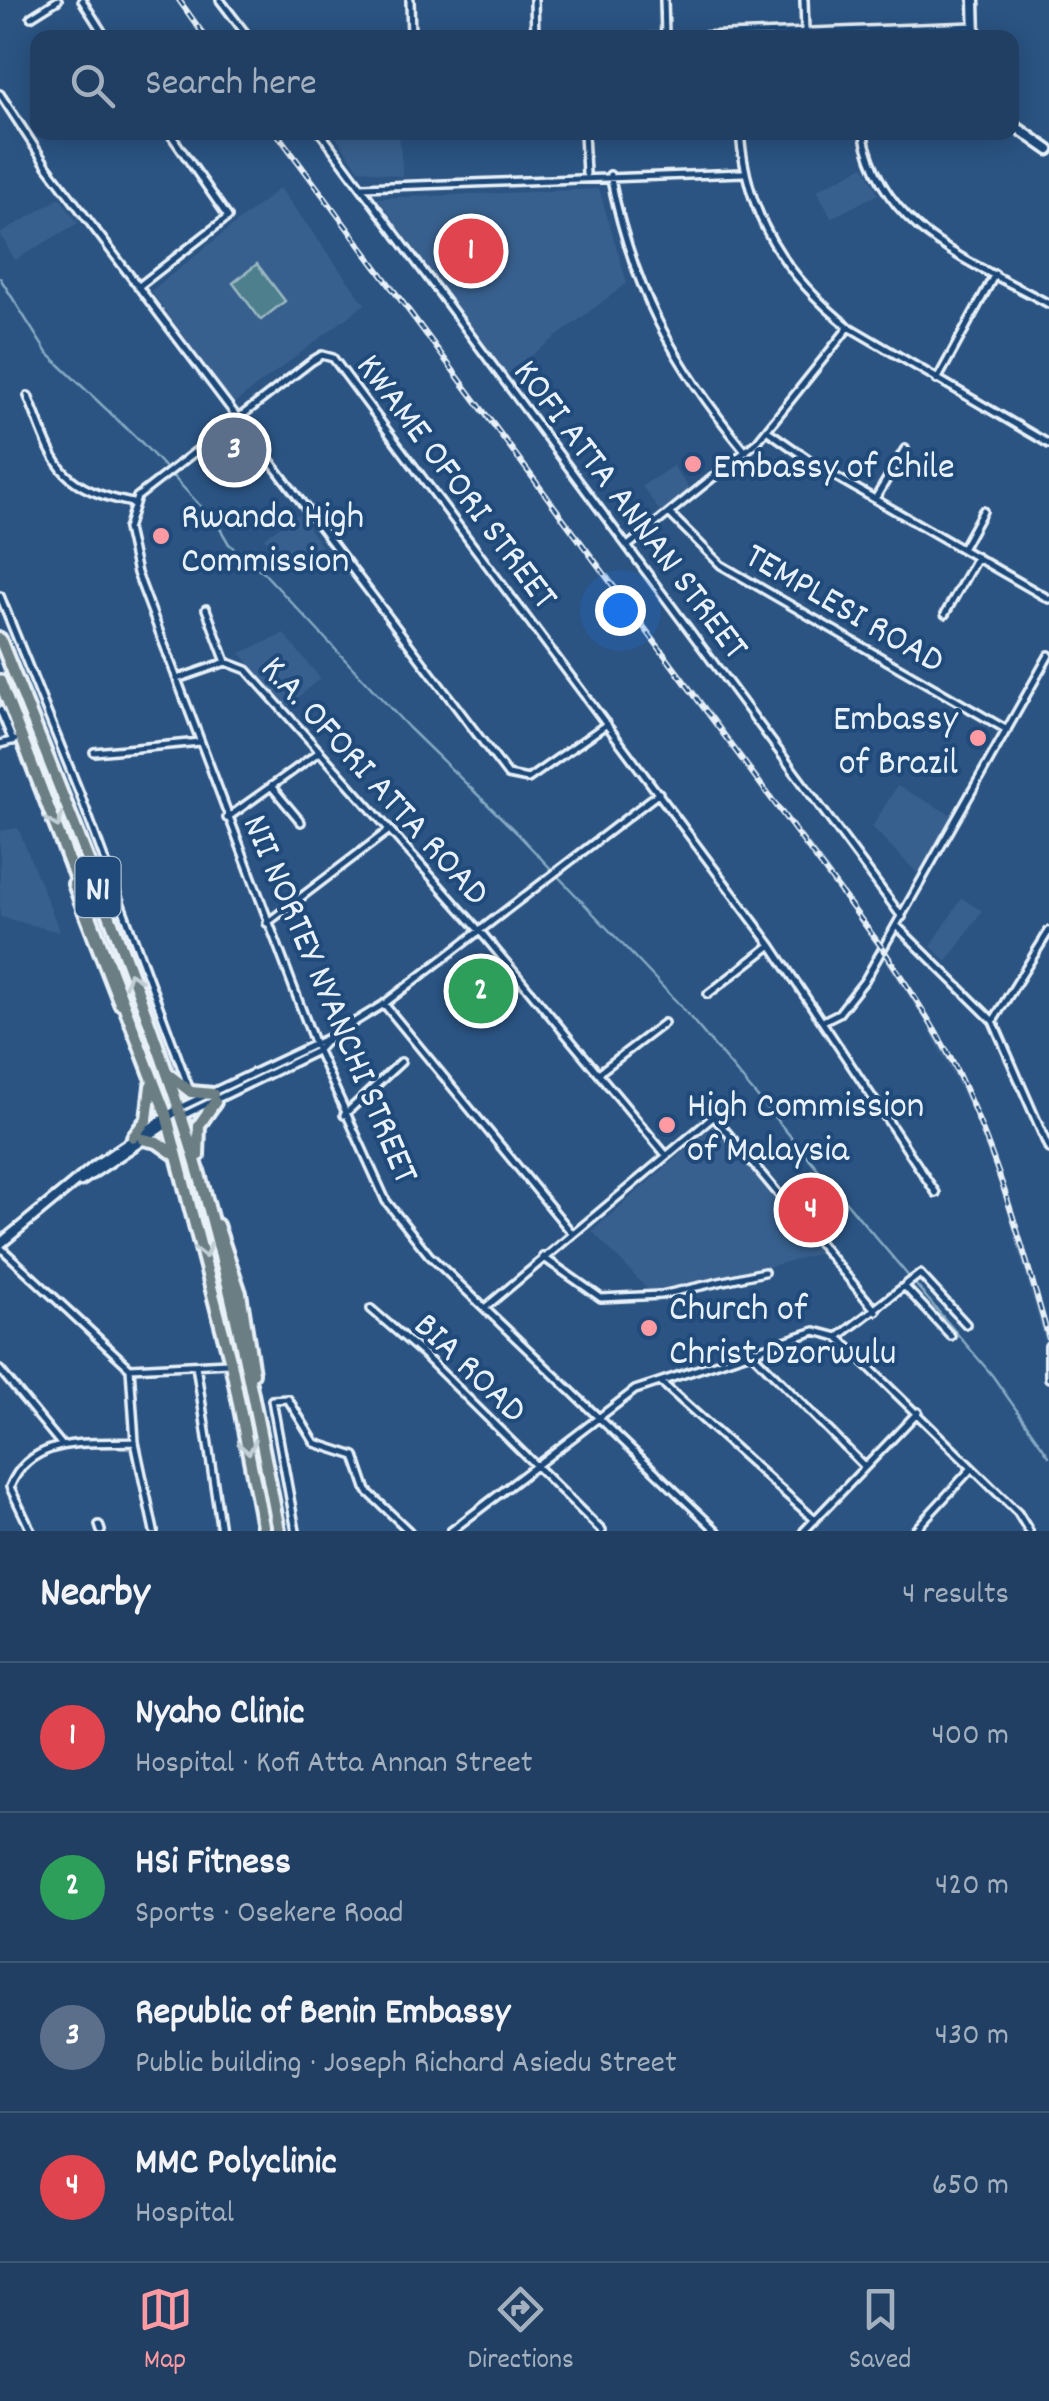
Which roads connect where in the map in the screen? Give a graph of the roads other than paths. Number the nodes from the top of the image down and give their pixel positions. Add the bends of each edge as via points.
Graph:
1 (58, 0) edge
2 (82, 0) edge
3 (220, 0) edge
4 (410, 0) edge
5 (534, 0) edge
6 (664, 0) edge
7 (804, 0) edge
8 (974, 0) edge
9 (31, 17) dead end
10 (975, 26) junction
11 (101, 30) edge
12 (243, 30) edge
13 (411, 30) edge
14 (535, 30) edge
15 (665, 30) edge
16 (805, 30) edge
17 (916, 30) edge
18 (975, 30) edge
19 (0, 94) edge
20 (1019, 129) edge
21 (30, 140) edge
22 (30, 140) edge
23 (175, 140) edge
24 (326, 140) edge
25 (584, 140) edge
26 (741, 140) edge
27 (865, 140) edge
28 (1049, 150) edge
29 (743, 173) junction
30 (610, 175) junction
31 (586, 176) junction
32 (360, 187) junction
33 (994, 274) junction
34 (138, 287) junction
35 (1049, 304) edge
36 (848, 327) junction
37 (937, 380) junction
38 (28, 396) dead end
39 (235, 418) junction
40 (768, 431) junction
41 (1049, 444) edge
42 (905, 448) dead end
43 (746, 452) junction
44 (875, 499) junction
45 (132, 503) junction
46 (982, 511) dead end
47 (670, 514) junction
48 (628, 546) junction
49 (962, 548) junction
50 (976, 557) junction
51 (0, 596) edge
52 (1049, 599) edge
53 (206, 608) dead end
54 (945, 614) dead end
55 (0, 639) edge
56 (1049, 655) edge
57 (226, 662) junction
58 (1047, 664) edge
59 (177, 679) junction
60 (0, 681) edge
61 (0, 710) edge
62 (607, 724) junction
63 (1007, 730) junction
64 (18, 740) junction
65 (200, 742) junction
66 (0, 744) edge
67 (94, 752) dead end
68 (320, 752) junction
69 (271, 786) junction
70 (658, 793) junction
71 (227, 818) junction
72 (302, 822) dead end
73 (388, 830) junction
74 (902, 917) junction
75 (268, 923) junction
76 (897, 926) junction
77 (1049, 931) edge
78 (479, 932) junction
79 (772, 944) junction
80 (708, 994) dead end
81 (384, 1004) junction
82 (825, 1020) junction
83 (993, 1021) junction
84 (664, 1023) dead end
85 (330, 1037) junction
86 (314, 1042) junction
87 (318, 1051) junction
88 (401, 1062) dead end
89 (149, 1066) junction
90 (165, 1071) junction
91 (600, 1072) junction
92 (191, 1092) junction
93 (214, 1098) junction
94 (726, 1107) dead end
95 (180, 1112) junction
96 (344, 1116) junction
97 (167, 1118) junction
98 (715, 1118) junction
99 (138, 1138) junction
100 (1049, 1148) edge
101 (666, 1155) junction
102 (178, 1157) junction
103 (200, 1176) junction
104 (936, 1193) dead end
105 (571, 1232) junction
106 (0, 1246) edge
107 (543, 1257) junction
108 (764, 1272) dead end
109 (907, 1284) junction
110 (486, 1308) junction
111 (371, 1309) dead end
112 (876, 1311) junction
113 (966, 1324) dead end
114 (951, 1336) dead end
115 (838, 1337) junction
116 (1049, 1346) edge
117 (750, 1352) junction
118 (232, 1363) junction
119 (196, 1366) junction
120 (130, 1368) junction
121 (0, 1370) edge
122 (1049, 1378) edge
123 (660, 1381) junction
124 (918, 1412) junction
125 (600, 1415) junction
126 (135, 1442) junction
127 (61, 1444) junction
128 (533, 1464) junction
129 (865, 1467) junction
130 (971, 1469) junction
131 (815, 1520) junction
132 (31, 1531) edge
133 (154, 1531) edge
134 (220, 1531) edge
135 (264, 1531) edge
136 (279, 1531) edge
137 (296, 1531) edge
138 (409, 1531) edge
139 (451, 1531) edge
140 (602, 1531) edge
141 (717, 1531) edge
142 (804, 1531) edge
143 (914, 1531) edge
144 (1030, 1531) edge

1 - 9 street
2 - 11 street
3 - 12 street
4 - 13 street
5 - 14 street
6 - 15 street
7 - 16 street
8 - 10 main road
10 - 17 street
10 - 18 main road
19 - 22 street
20 - 28 main road
21 - 34 street
23 - 34 street via 228,217
24 - 32 street, KOFI ATTA ANNAN STREET
25 - 31 street
26 - 29 street
27 - 33 street via 871,167 899,213
29 - 30 street
29 - 36 street via 780,259
30 - 31 street
30 - 43 street via 628,257 649,306 706,402
31 - 32 street
32 - 48 street, KOFI ATTA ANNAN STREET
33 - 35 street
33 - 37 street
34 - 39 street
36 - 37 street
36 - 40 street
37 - 41 street
38 - 45 street via 64,475 95,496
39 - 45 street
39 - 62 street via 508,774 528,779
39 - 62 street, KWAME OFORI STREET via 319,356 333,358
40 - 43 street
40 - 44 street
42 - 44 street
43 - 47 street
44 - 49 street
45 - 59 street, NII NORTEY NYANCHI STREET via 130,554
46 - 49 street
47 - 48 street
47 - 63 street, TEMPLESI ROAD via 721,565
48 - 74 street, KOFI ATTA ANNAN STREET
49 - 50 street
50 - 52 street
50 - 54 street
51 - 92 street
53 - 57 street
90 -> 55 highway, N1
56 - 58 street
57 - 59 street, K.A. OFORI ATTA ROAD
57 - 68 street, K.A. OFORI ATTA ROAD via 248,670
58 - 63 street
59 - 65 street, NII NORTEY NYANCHI STREET
60 - 64 highway, N1
61 - 64 street
62 - 70 street, KWAME OFORI STREET
63 - 74 street
64 - 66 street
64 -> 89 highway, N1 via 68,853 109,982
65 - 67 street
65 - 71 street, NII NORTEY NYANCHI STREET
68 - 69 street
68 - 73 street, K.A. OFORI ATTA ROAD
69 - 71 street
69 - 72 street
70 - 78 street
70 - 79 street, KWAME OFORI STREET
71 - 75 street, NII NORTEY NYANCHI STREET
73 - 75 street
73 - 78 street, K.A. OFORI ATTA ROAD
74 - 76 street
75 - 86 street, NII NORTEY NYANCHI STREET
76 - 82 street via 849,1003
76 - 83 street
77 - 83 street
78 - 81 street
78 - 91 street, K.A. OFORI ATTA ROAD
79 - 80 street
79 - 82 street, KWAME OFORI STREET
81 - 85 street
81 - 105 street
82 - 104 street, KWAME OFORI STREET
83 - 100 street
84 - 91 street
85 - 86 street
85 - 87 street
86 - 87 street, NII NORTEY NYANCHI STREET
86 - 93 street
87 - 93 street
87 - 96 street, NII NORTEY NYANCHI STREET
88 - 96 street
89 - 97 highway
89 - 99 highway via 151,1106
90 - 92 highway
90 - 95 highway, N1
91 - 101 street, K.A. OFORI ATTA ROAD
92 - 93 highway
93 - 95 street
93 - 103 highway via 199,1125
94 - 98 street
95 - 97 main road
95 - 103 highway, N1
96 - 110 street, NII NORTEY NYANCHI STREET via 390,1206 429,1255
97 - 99 main road
97 - 102 highway
98 - 101 street
98 - 112 street
99 - 102 highway
99 - 106 main road
101 - 105 street
102 -> 118 highway
103 - 136 highway, N1 via 240,1293
105 - 107 street
106 - 120 street
107 - 108 street via 601,1298 661,1295
107 - 110 street
109 - 112 street
109 - 113 street via 920,1274
109 - 114 street
110 - 125 street, NII NORTEY NYANCHI STREET
111 - 128 street, BIA ROAD
112 - 115 street
115 - 117 street via 815,1331
115 - 124 street
116 - 122 street
117 - 123 street
117 - 129 street
118 - 119 street
118 -> 135 highway
119 - 120 street
119 - 134 street
120 - 126 street
121 - 127 street
123 - 125 street
123 - 131 street
124 - 129 street
124 - 130 street
125 - 128 street
125 - 141 street, NII NORTEY NYANCHI STREET
126 - 127 street
126 - 133 street
127 - 132 street via 36,1454 10,1487
128 - 139 street
128 - 140 street, BIA ROAD
129 - 131 street
130 - 143 street
130 - 144 street
131 - 142 street
137 - 138 street via 272,1400 288,1399 315,1443 355,1456 367,1491

